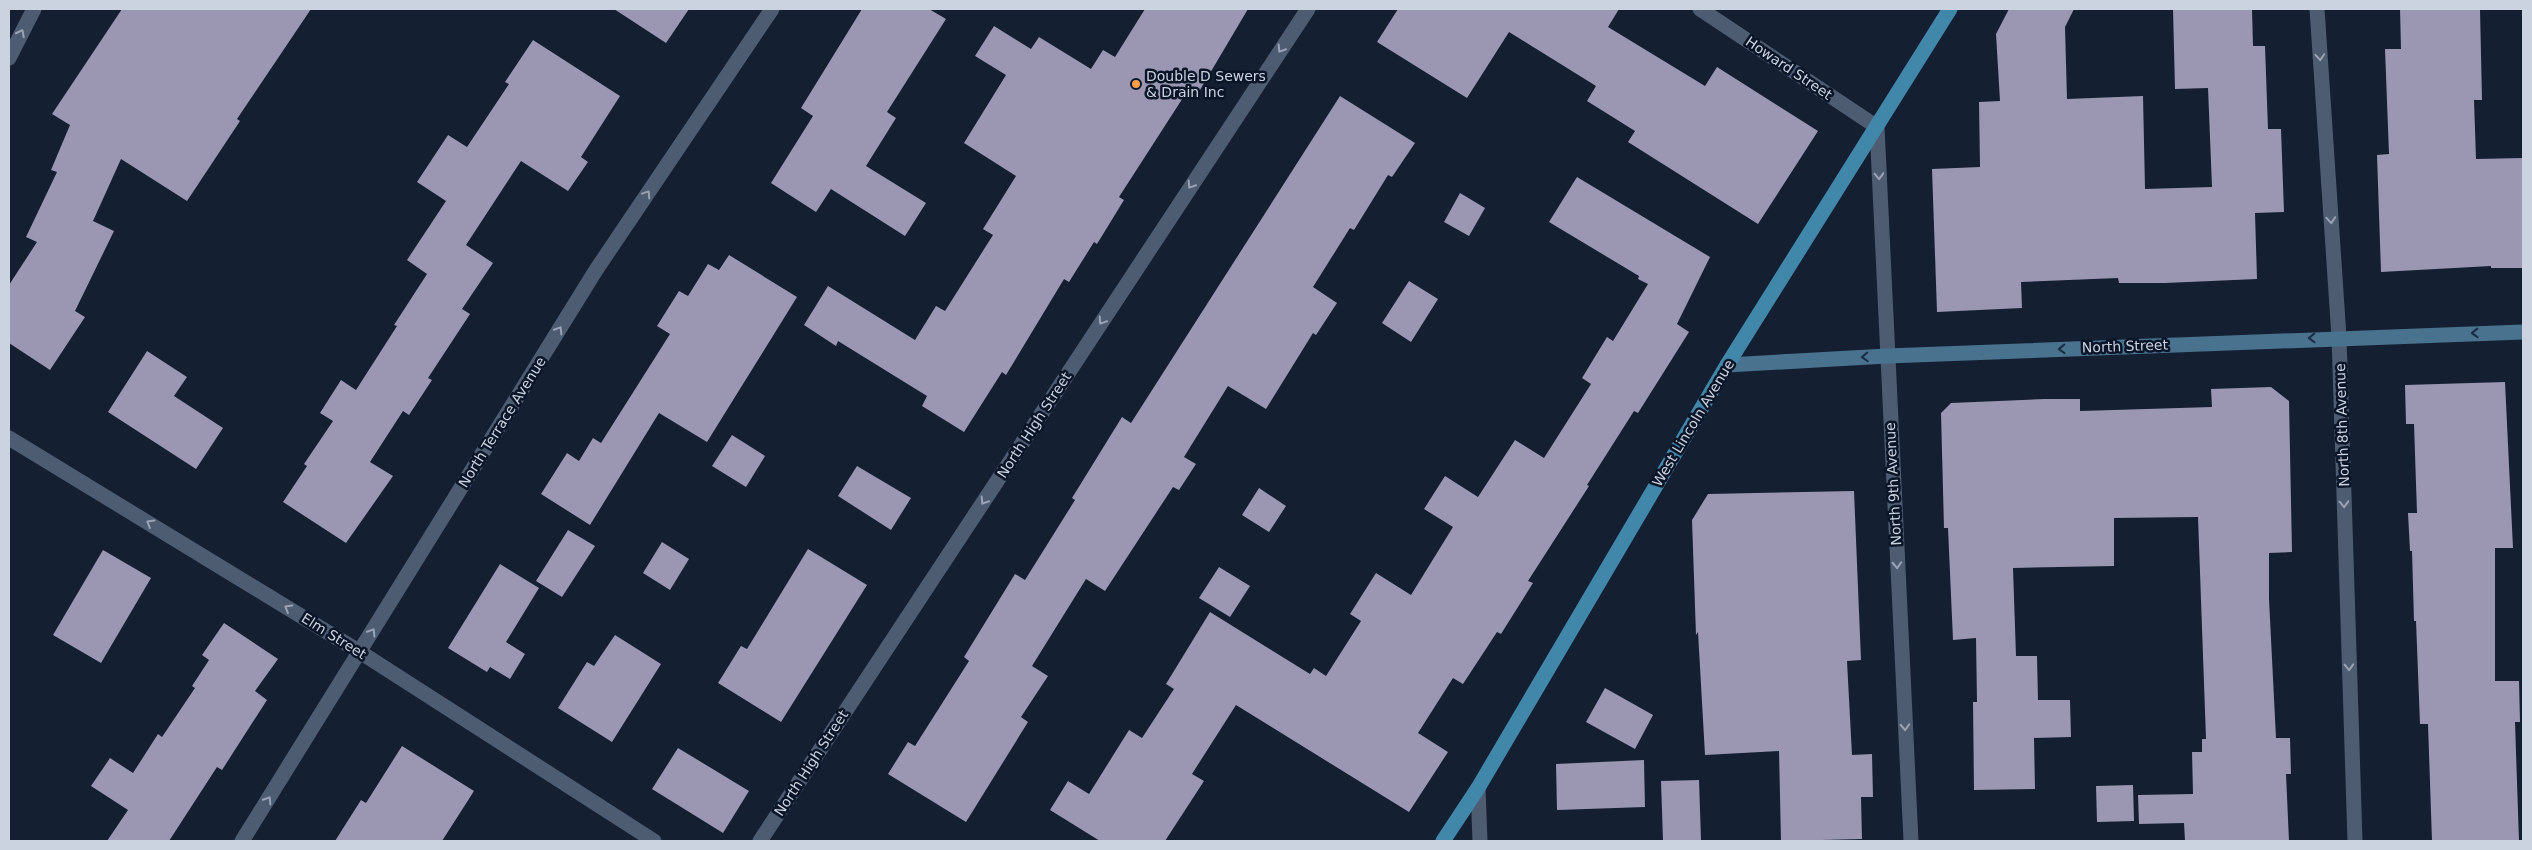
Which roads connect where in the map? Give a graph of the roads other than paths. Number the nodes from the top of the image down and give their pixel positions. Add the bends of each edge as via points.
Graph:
1 (34, 9) edge
2 (772, 9) edge
3 (1308, 9) edge
4 (1700, 9) edge
5 (1950, 9) edge
6 (2317, 9) edge
7 (9, 58) edge
8 (1877, 127) junction
9 (2523, 332) edge
10 (2339, 337) junction
11 (1887, 356) junction
12 (1727, 365) junction
13 (9, 438) edge
14 (360, 652) junction
15 (1478, 788) junction
16 (242, 841) edge
17 (654, 841) edge
18 (760, 841) edge
19 (1443, 841) edge
20 (1480, 841) edge
21 (1911, 841) edge
22 (2355, 841) edge

7 -> 1 street
14 -> 2 street, North Terrace Avenue via 596,270
3 -> 18 street, North High Street
4 - 8 street, Howard Street
5 - 8 main road, West Lincoln Avenue
6 -> 10 street, North 8th Avenue
8 -> 11 street, North 9th Avenue
8 - 12 main road, West Lincoln Avenue
9 -> 10 street, North Street
10 -> 11 street, North Street
10 -> 22 street, North 8th Avenue
11 -> 12 street, North Street
11 -> 21 street, North 9th Avenue
12 - 15 main road, West Lincoln Avenue
14 -> 13 street, Elm Street
16 -> 14 street, North Terrace Avenue
14 - 17 street, Elm Street
15 - 19 main road, West Lincoln Avenue
15 - 20 street

